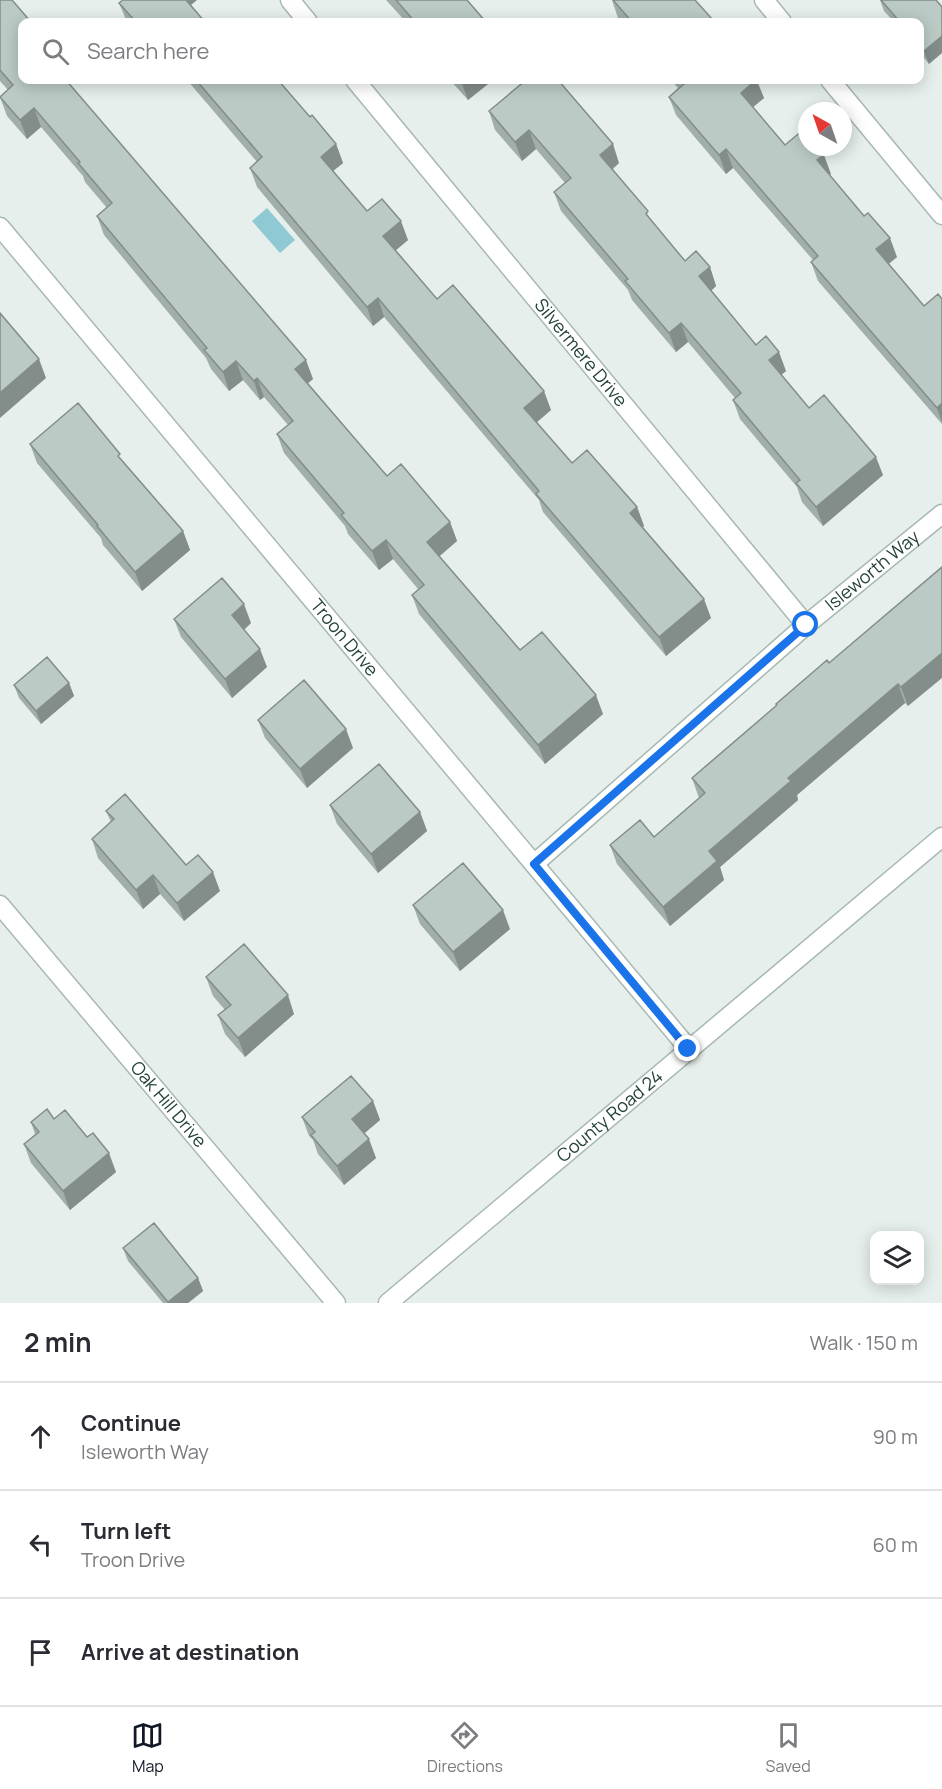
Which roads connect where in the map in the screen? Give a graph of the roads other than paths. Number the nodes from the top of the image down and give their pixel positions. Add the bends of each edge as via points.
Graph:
1 (290, 0) edge
2 (764, 0) edge
3 (305, 18) edge
4 (779, 18) edge
5 (358, 84) edge
6 (833, 84) edge
7 (942, 214) edge
8 (0, 227) edge
9 (942, 514) edge
10 (806, 625) junction
11 (942, 837) edge
12 (534, 864) junction
13 (0, 905) edge
14 (688, 1049) junction
15 (336, 1303) edge
16 (388, 1303) edge

1 - 3 street
2 - 4 street
5 - 10 street, Silvermere Drive
6 - 7 street
8 - 12 street, Troon Drive
9 - 10 street, Isleworth Way
10 - 12 street, Isleworth Way
11 - 14 street, County Road 24
12 - 14 street, Troon Drive
13 - 15 street, Oak Hill Drive
14 - 16 street, County Road 24

